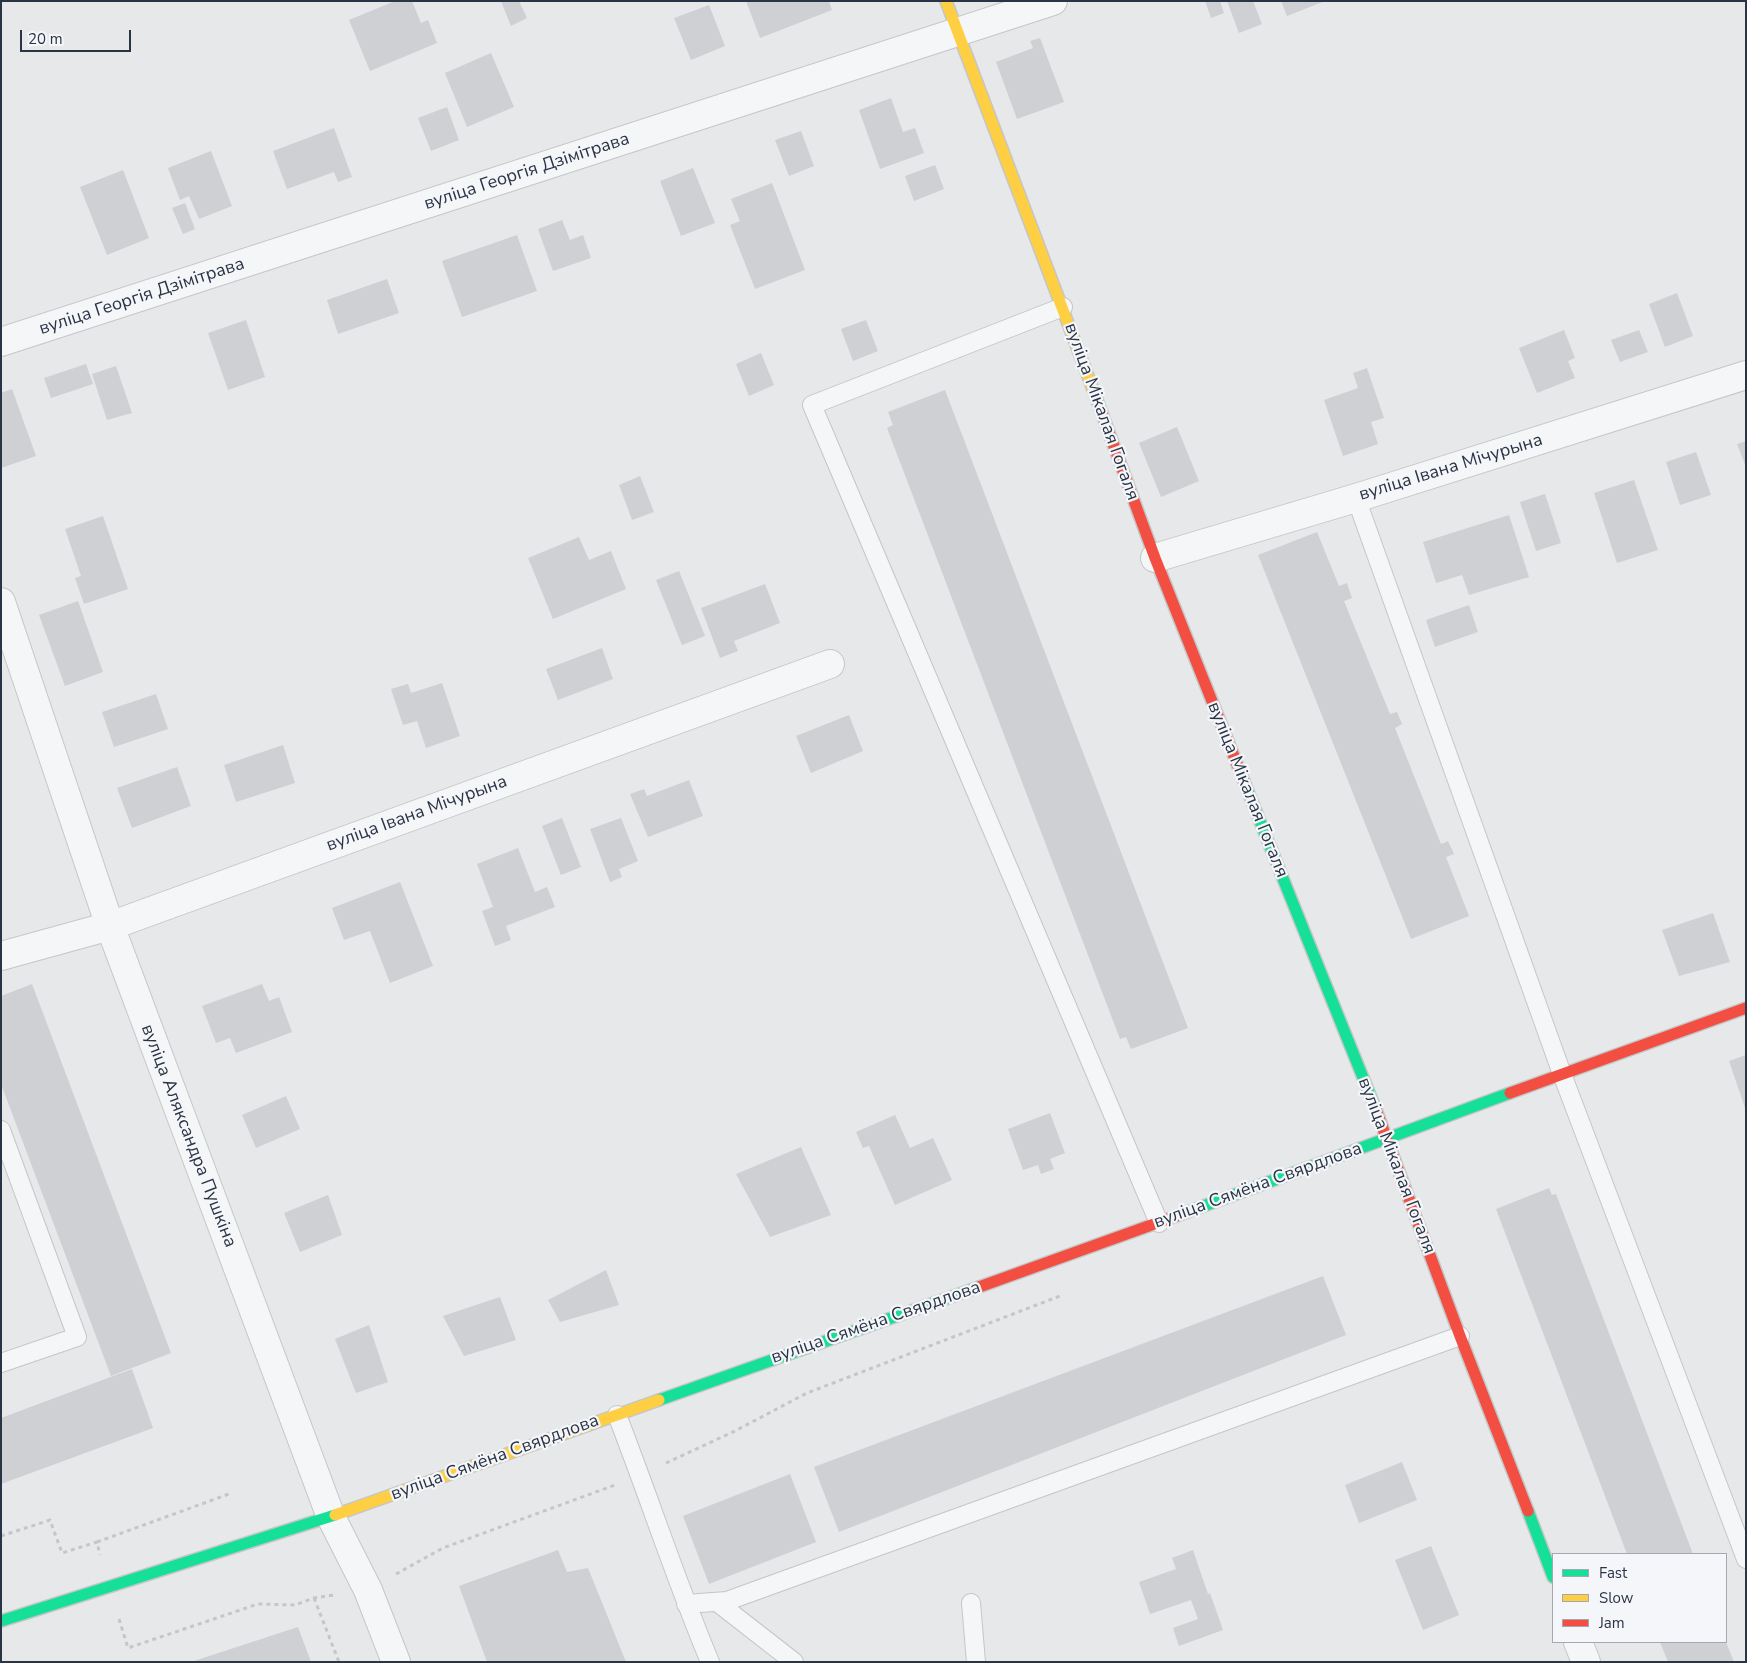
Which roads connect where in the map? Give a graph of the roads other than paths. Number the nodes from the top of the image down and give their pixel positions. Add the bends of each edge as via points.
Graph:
1 (946, 1) edge
2 (1053, 1) edge
3 (958, 32) junction
4 (1063, 308) junction
5 (1, 342) edge
6 (1746, 375) edge
7 (1356, 498) junction
8 (1155, 558) junction
9 (1, 602) edge
10 (830, 664) dead end
11 (110, 926) junction
12 (1, 956) edge
13 (1746, 1008) edge
14 (1562, 1074) junction
15 (1, 1130) edge
16 (1387, 1138) junction
17 (1159, 1223) junction
18 (1460, 1336) junction
19 (1, 1364) edge
20 (617, 1415) junction
21 (331, 1517) junction
22 (1746, 1559) edge
23 (1552, 1574) edge
24 (717, 1602) junction
25 (971, 1603) dead end
26 (686, 1604) junction
27 (1, 1621) edge
28 (1578, 1643) edge
29 (396, 1662) edge
30 (710, 1662) edge
31 (794, 1662) edge
32 (976, 1662) edge
33 (1586, 1662) edge

1 - 3 street, вуліца Мікалая Гогаля
2 - 3 street, вуліца Георгія Дзімітрава
3 - 4 street, вуліца Мікалая Гогаля
3 - 5 street, вуліца Георгія Дзімітрава
4 - 8 street, вуліца Мікалая Гогаля
4 - 17 lane via 812,406
6 - 7 street, вуліца Івана Мічурына
7 - 8 street, вуліца Івана Мічурына
7 - 14 lane
8 - 16 street, вуліца Мікалая Гогаля
9 - 11 street, вуліца Аляксандра Пушкіна
10 - 11 street, вуліца Івана Мічурына
11 - 12 street, вуліца Івана Мічурына
11 - 21 street, вуліца Аляксандра Пушкіна
13 - 14 street, вуліца Сямёна Свярдлова
14 - 16 street, вуліца Сямёна Свярдлова
14 - 22 lane
15 - 19 lane via 77,1337
16 - 17 street, вуліца Сямёна Свярдлова
16 - 18 street, вуліца Мікалая Гогаля
17 - 20 street, вуліца Сямёна Свярдлова
18 - 23 street, вуліца Мікалая Гогаля
18 - 24 lane via 736,1598
20 - 21 street, вуліца Сямёна Свярдлова
20 - 26 lane
21 - 27 street, вуліца Сямёна Свярдлова
21 - 29 street, вуліца Аляксандра Пушкіна via 368,1590
24 - 26 lane
24 - 31 lane
25 - 32 lane
26 - 30 lane
28 - 33 street

